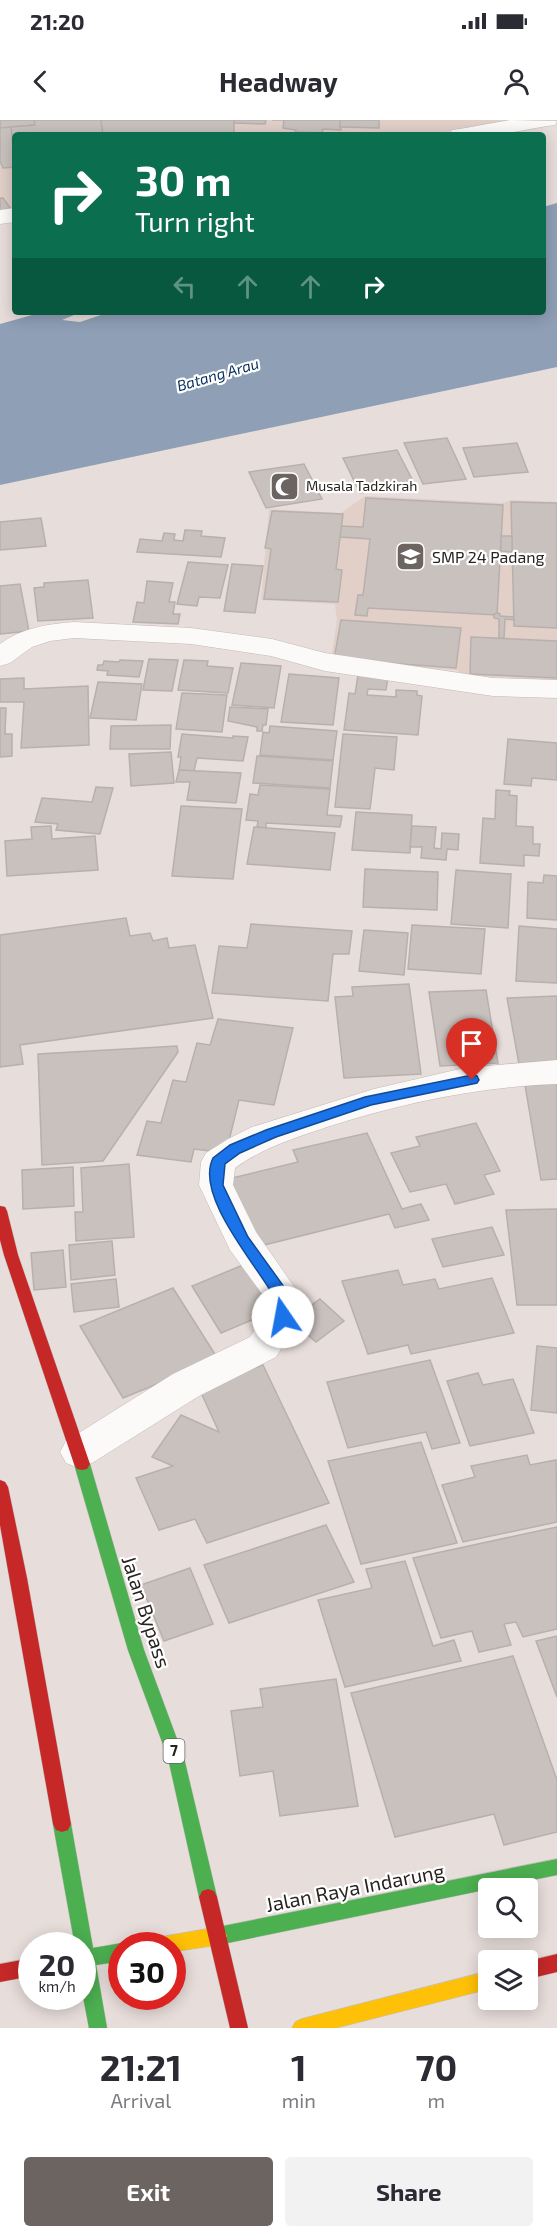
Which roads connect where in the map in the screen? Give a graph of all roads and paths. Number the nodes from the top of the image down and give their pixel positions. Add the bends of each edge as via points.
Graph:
1 (547, 120) edge
2 (477, 132) edge
3 (0, 657) edge
4 (557, 689) edge
5 (557, 1072) edge
6 (0, 1211) edge
7 (82, 1466) junction
8 (0, 1487) edge
9 (557, 1867) edge
10 (80, 1932) edge
11 (218, 1936) junction
12 (186, 1942) edge
13 (557, 1963) edge
14 (538, 1968) edge
15 (18, 1970) edge
16 (0, 1973) edge
17 (478, 1983) edge
18 (95, 2010) edge
19 (98, 2028) edge
20 (239, 2028) edge
21 (301, 2028) edge

1 - 2 street
3 - 4 street via 22,641 74,630 191,636 272,648 337,664 493,687
5 - 7 street via 452,1082 370,1100 271,1133 235,1149 218,1162 216,1185 243,1240 279,1291 283,1317 264,1347 186,1384
6 - 7 main road, Jalan Bypass
7 - 11 main road, Jalan Bypass / 7 via 136,1650 176,1758
8 - 10 main road
9 - 11 main road, Jalan Raya Indarung
11 - 12 main road, Jalan Raya Indarung
11 - 20 main road, Jalan Bypass / 7
13 - 14 main road
15 - 16 main road
17 - 21 main road
18 - 19 main road

